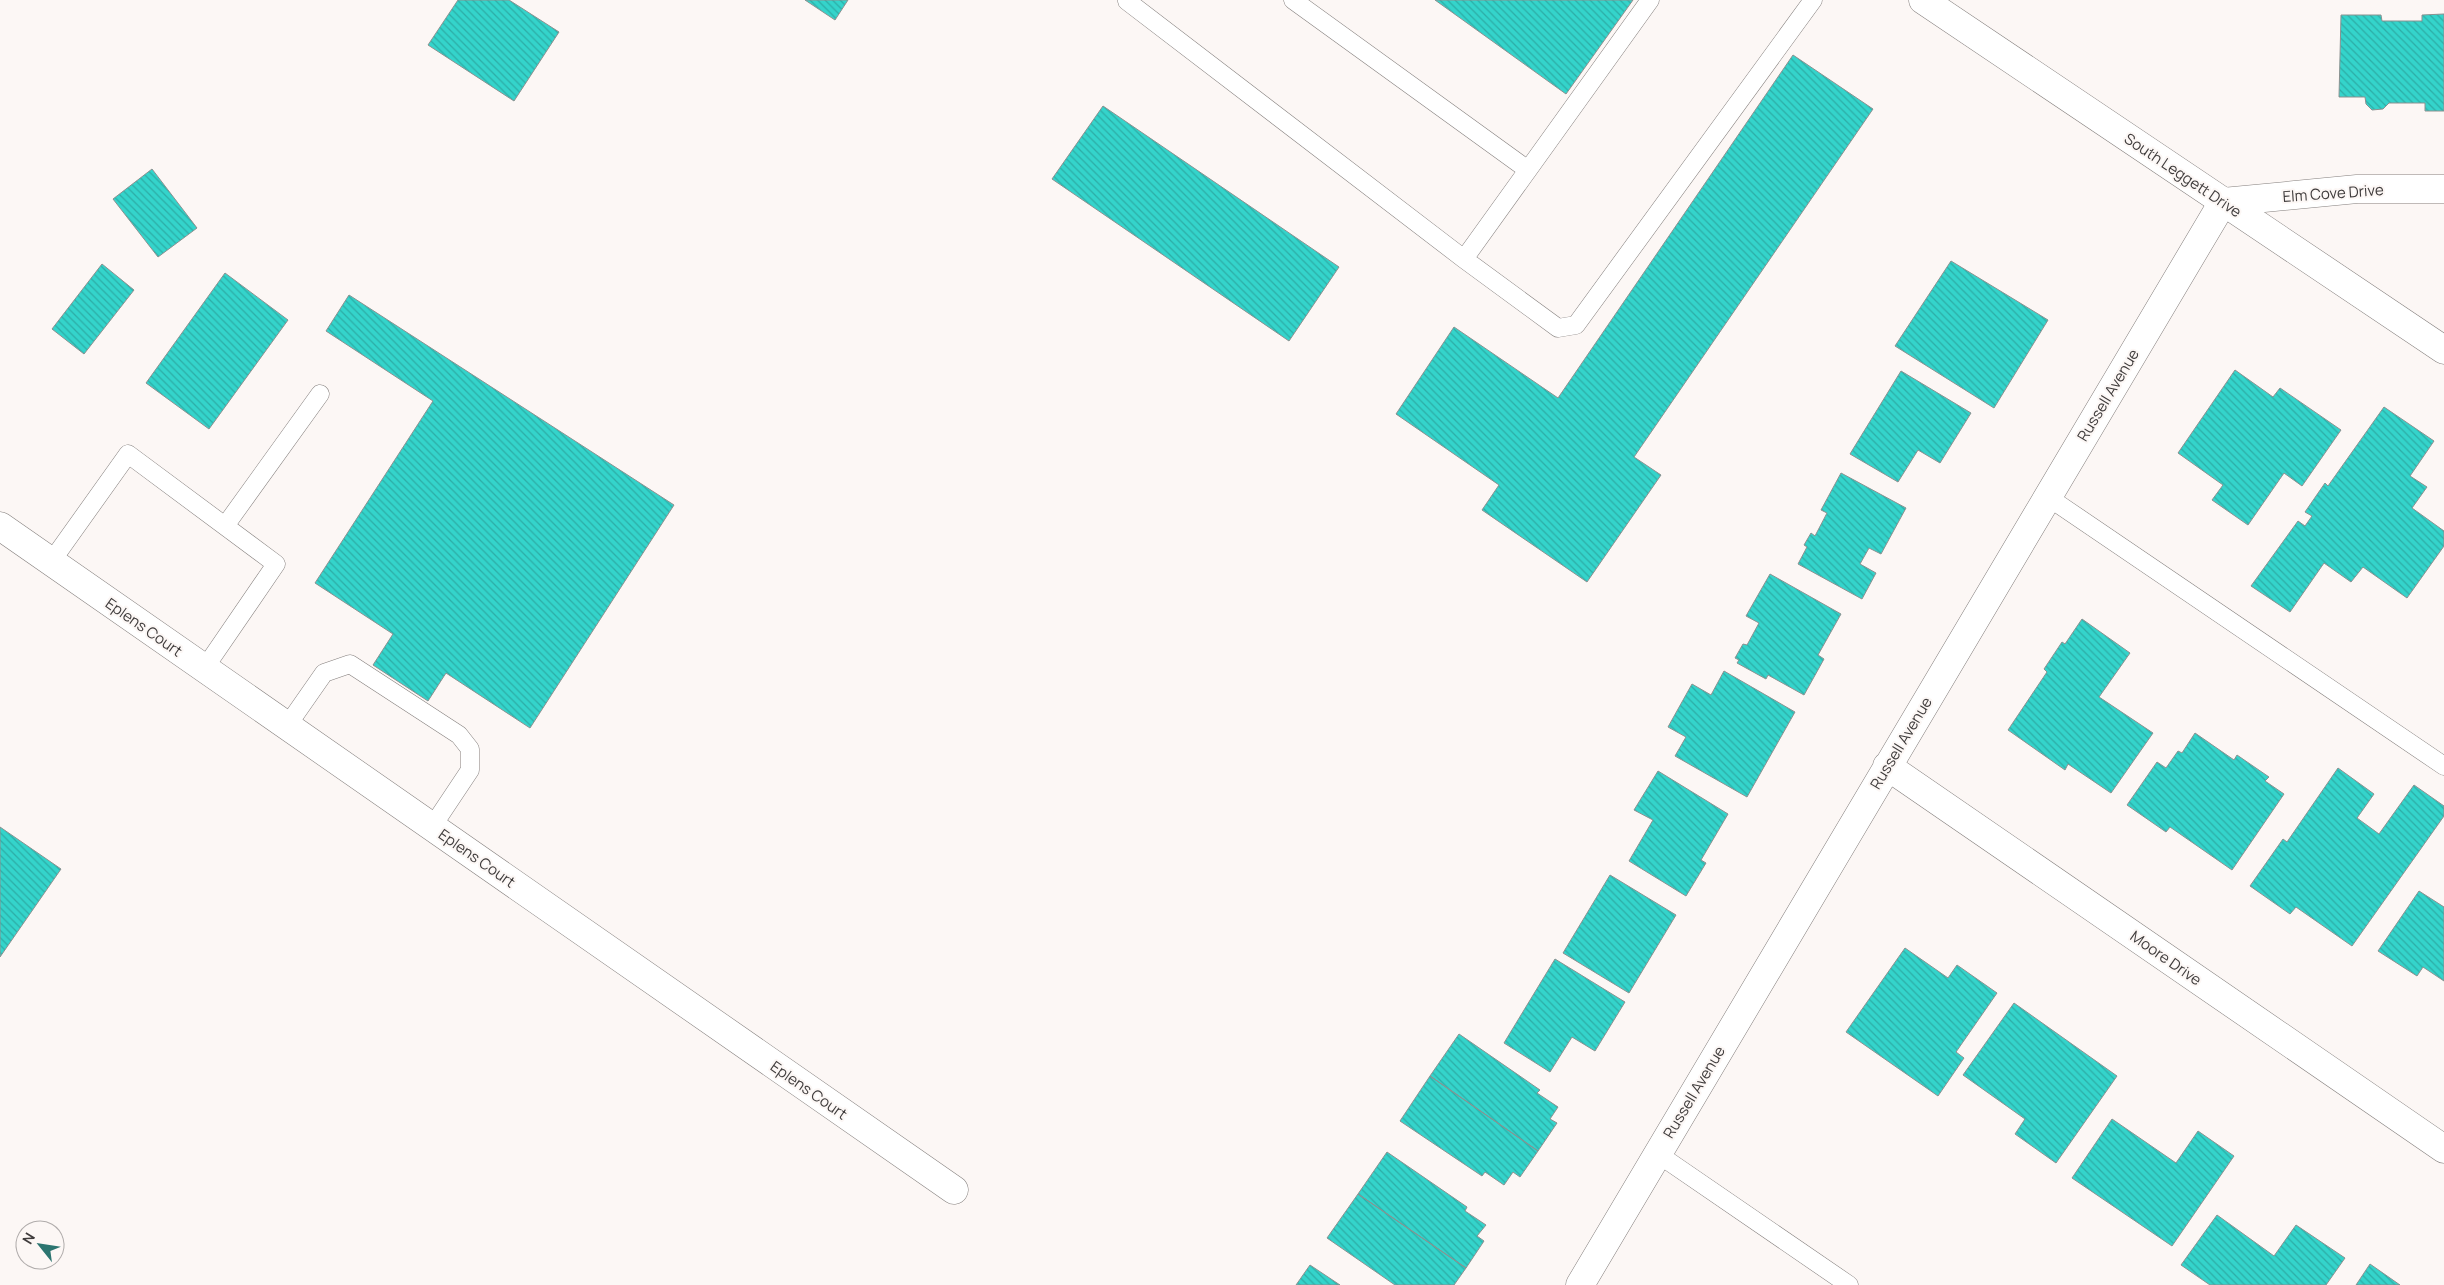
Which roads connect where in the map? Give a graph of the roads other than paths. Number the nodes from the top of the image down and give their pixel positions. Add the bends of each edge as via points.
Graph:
1 (1127, 0) edge
2 (1293, 0) edge
3 (1650, 0) edge
4 (1813, 0) edge
5 (1922, 0) edge
6 (1528, 170) junction
7 (2444, 189) edge
8 (2223, 202) junction
9 (1464, 259) junction
10 (2444, 350) edge
11 (320, 394) dead end
12 (2048, 497) junction
13 (0, 526) edge
14 (225, 526) junction
15 (51, 562) junction
16 (204, 669) junction
17 (287, 726) junction
18 (1887, 766) junction
19 (2444, 766) edge
20 (432, 827) junction
21 (2444, 1149) edge
22 (1658, 1154) junction
23 (954, 1190) dead end
24 (1580, 1285) edge
25 (1849, 1285) edge

1 - 9 lane
2 - 6 lane
3 - 6 lane
4 - 9 lane via 1576,325 1558,328
5 - 8 street, South Leggett Drive
6 - 9 lane
7 - 8 street, Elm Cove Drive via 2357,189
8 - 10 street, South Leggett Drive
8 - 12 street, Russell Avenue
11 - 14 lane
12 - 18 street, Russell Avenue
12 - 19 lane
13 - 15 street, Eplens Court
14 - 15 lane via 128,454
14 - 16 lane via 276,564
15 - 16 street, Eplens Court
16 - 17 street, Eplens Court
17 - 20 street, Eplens Court
17 - 20 lane via 324,673 350,664 459,735 470,748 470,770
18 - 21 street, Moore Drive
18 - 22 street, Russell Avenue
20 - 23 street, Eplens Court
22 - 24 street, Russell Avenue
22 - 25 lane

